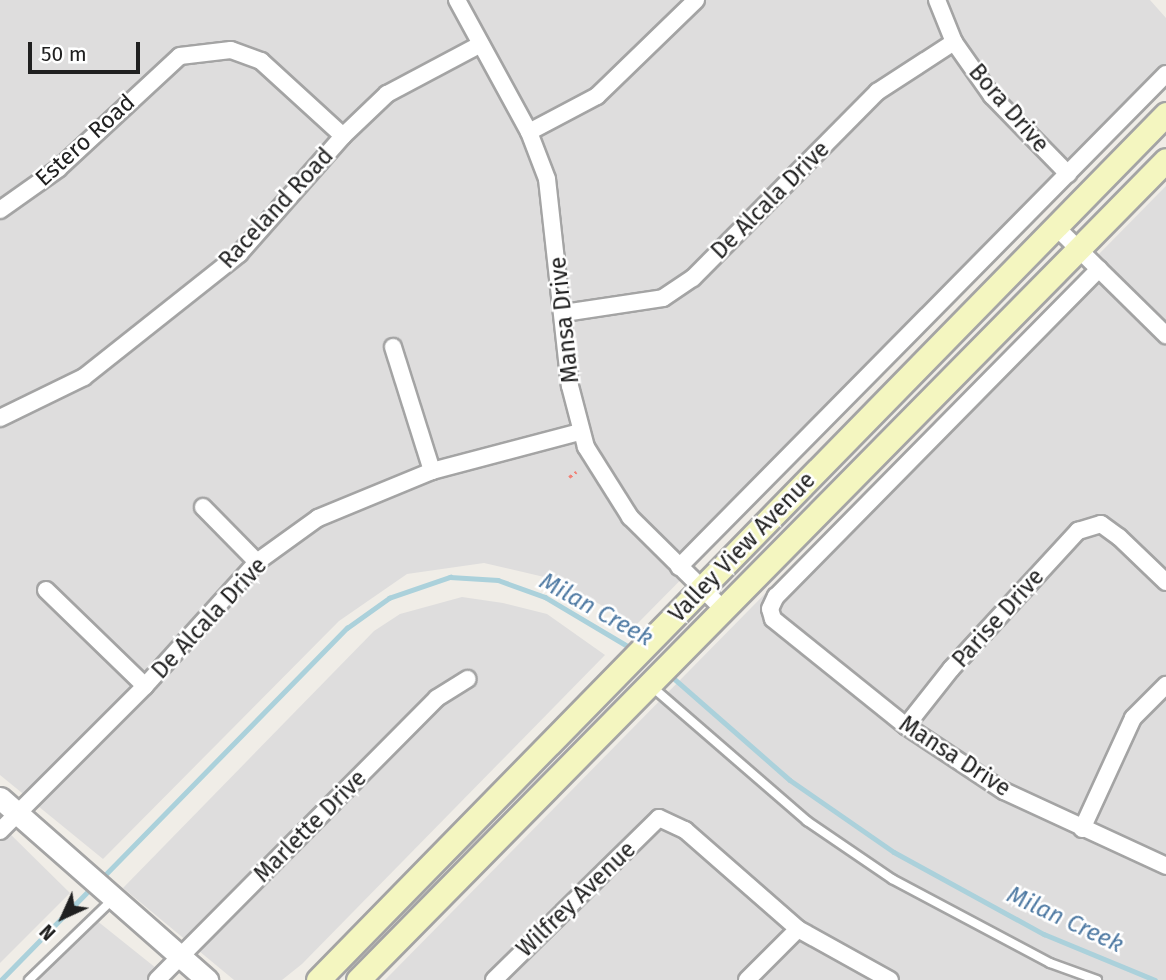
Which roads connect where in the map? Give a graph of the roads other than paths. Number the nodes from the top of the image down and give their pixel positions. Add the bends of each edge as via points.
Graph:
1 (457, 0) edge
2 (696, 0) edge
3 (937, 0) edge
4 (954, 42) junction
5 (481, 44) junction
6 (1166, 74) edge
7 (1166, 114) edge
8 (529, 132) junction
9 (343, 136) junction
10 (1163, 170) edge
11 (1068, 174) junction
12 (0, 210) edge
13 (1055, 226) junction
14 (1078, 249) junction
15 (1099, 269) junction
16 (564, 313) junction
17 (1166, 335) edge
18 (393, 347) dead end
19 (0, 418) edge
20 (580, 432) junction
21 (432, 471) junction
22 (203, 507) dead end
23 (257, 562) junction
24 (680, 567) junction
25 (1166, 582) edge
26 (701, 588) junction
27 (46, 590) dead end
28 (723, 609) junction
29 (659, 673) junction
30 (468, 678) dead end
31 (1166, 685) edge
32 (145, 686) junction
33 (906, 726) junction
34 (0, 798) edge
35 (19, 814) junction
36 (1082, 829) junction
37 (0, 831) edge
38 (1166, 866) edge
39 (114, 898) junction
40 (798, 929) junction
41 (181, 956) junction
42 (29, 980) edge
43 (157, 980) edge
44 (207, 980) edge
45 (318, 980) edge
46 (358, 980) edge
47 (494, 980) edge
48 (747, 980) edge
49 (890, 980) edge
50 (1097, 980) edge

1 - 5 street, Mansa Drive
2 - 8 street via 597,96
3 - 4 street, Bora Drive
4 - 11 street, Bora Drive via 992,96
4 - 16 street, De Alcala Drive via 877,92 693,278 663,298
5 - 8 street, Mansa Drive
5 - 9 street, Raceland Road via 387,94
6 - 11 street, Valley View Avenue
7 - 13 main road, Valley View Avenue
8 - 16 street, Mansa Drive via 547,179
9 - 12 street, Estero Road via 261,61 232,50 180,56 58,169
9 - 19 street, Raceland Road via 239,254 84,377
10 - 14 main road, Valley View Avenue
11 - 24 street, Valley View Avenue
13 - 14 street
13 - 26 main road, Valley View Avenue
14 - 15 street
14 - 28 main road, Valley View Avenue
15 - 17 street
15 - 33 street, Mansa Drive via 776,596 770,609 773,620
16 - 20 street, Mansa Drive via 570,386
18 - 21 street
20 - 21 street, De Alcala Drive
20 - 24 street, Mansa Drive via 630,517
21 - 23 street, De Alcala Drive via 318,518
22 - 23 street
23 - 32 street, De Alcala Drive
24 - 26 street, Mansa Drive
25 - 33 street, Parise Drive via 1101,524 1078,531 951,669
26 - 28 street, Mansa Drive
26 - 45 main road, Valley View Avenue
27 - 32 street
28 - 29 main road, Valley View Avenue
29 - 46 main road, Valley View Avenue
29 - 50 lane via 798,813 892,879 1050,963
30 - 41 street, Marlette Drive via 437,698
31 - 36 street via 1133,718
32 - 35 street, De Alcala Drive
33 - 36 street, Mansa Drive via 1004,791
34 - 35 street
35 - 37 street, De Alcala Drive
35 - 39 street
36 - 38 street, Mansa Drive
39 - 41 street
39 - 42 lane
40 - 47 street, Wilfrey Avenue via 685,830 659,818
40 - 48 street
40 - 49 street
41 - 43 street, Marlette Drive
41 - 44 street

